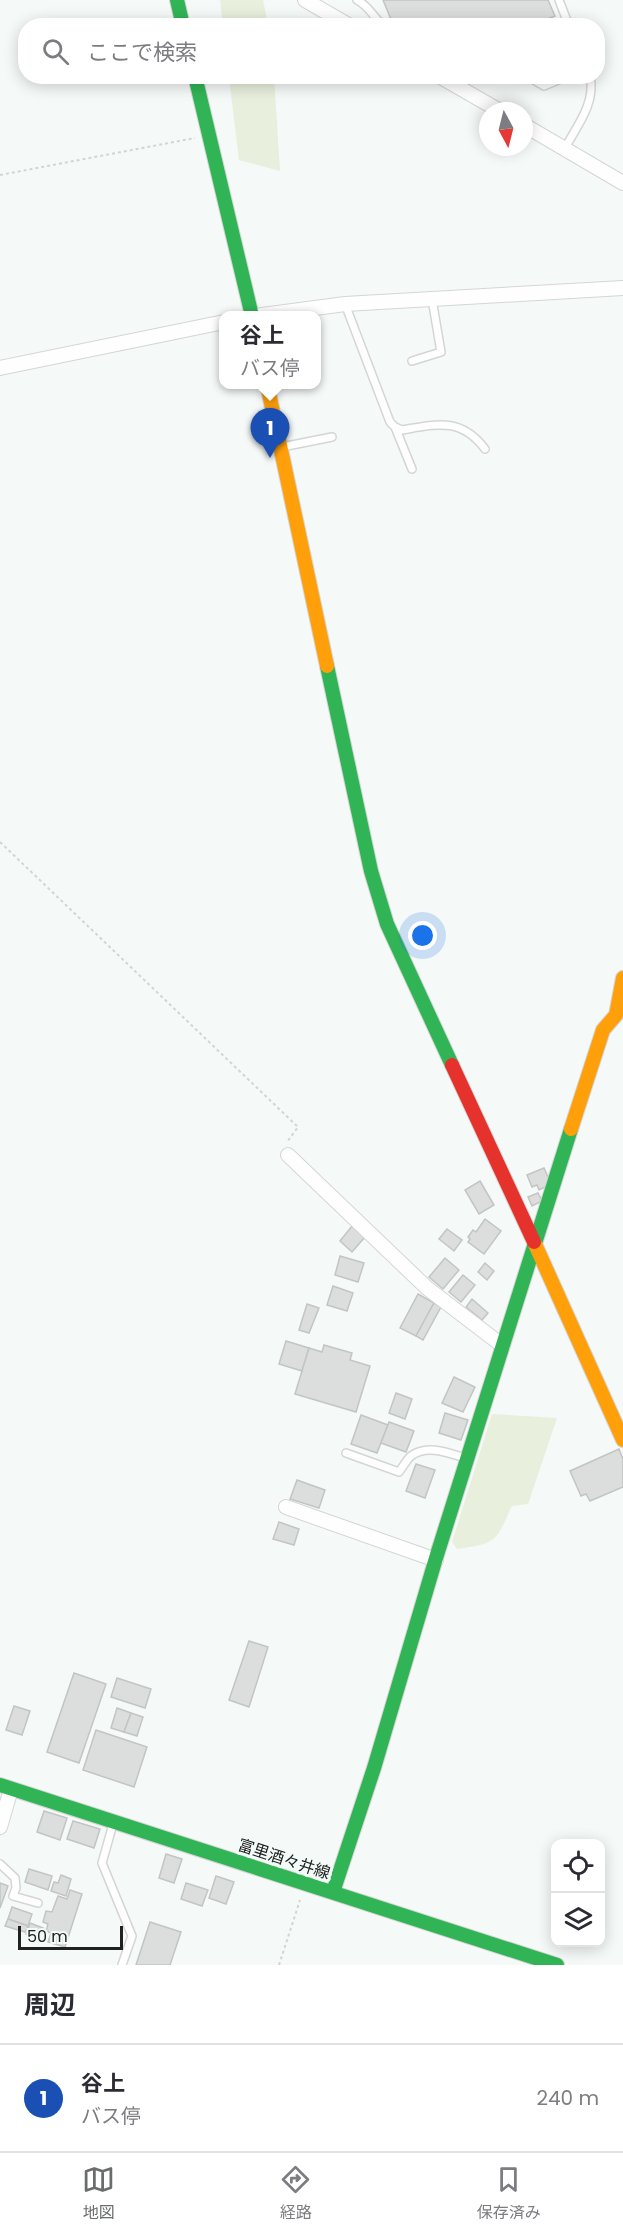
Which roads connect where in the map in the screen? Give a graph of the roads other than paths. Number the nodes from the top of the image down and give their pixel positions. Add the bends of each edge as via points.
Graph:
1 (177, 0) edge
2 (305, 0) edge
3 (357, 0) edge
4 (559, 0) edge
5 (181, 18) edge
6 (336, 18) edge
7 (375, 18) edge
8 (566, 18) edge
9 (197, 84) edge
10 (453, 84) edge
11 (591, 84) edge
12 (484, 102) edge
13 (533, 130) edge
14 (565, 148) junction
15 (623, 183) edge
16 (623, 288) edge
17 (432, 299) junction
18 (345, 304) junction
19 (252, 311) edge
20 (286, 311) edge
21 (219, 323) edge
22 (412, 361) dead end
23 (0, 368) edge
24 (268, 389) edge
25 (395, 427) junction
26 (332, 437) dead end
27 (280, 448) junction
28 (485, 449) dead end
29 (412, 469) dead end
30 (623, 978) edge
31 (620, 1014) edge
32 (288, 1155) road end
33 (534, 1241) junction
34 (503, 1346) junction
35 (623, 1440) edge
36 (346, 1453) dead end
37 (468, 1459) junction
38 (286, 1507) dead end
39 (436, 1560) junction
40 (6, 1787) edge
41 (114, 1823) junction
42 (0, 1827) edge
43 (0, 1864) edge
44 (333, 1892) junction
45 (38, 1904) dead end
46 (122, 1965) edge
47 (557, 1965) edge

1 - 5 street
2 - 6 street
3 - 7 lane via 369,7
4 - 8 lane
9 - 19 street
10 - 12 street
11 - 14 lane via 587,109
13 - 14 street
14 - 15 street
16 - 17 street
17 - 18 street
17 - 22 lane via 441,352
18 - 20 street
18 - 25 lane
21 - 23 street
24 - 27 street
25 - 28 lane via 402,430 452,424 466,430
25 - 29 lane
26 - 27 lane
27 - 33 street via 371,871 387,924
30 - 31 street
31 - 33 street via 603,1030
32 - 34 street via 427,1288
33 - 34 street
33 - 35 street
34 - 37 street
36 - 37 lane via 399,1472 411,1456 424,1451 439,1450
37 - 39 street
38 - 39 street
39 - 44 street
40 - 41 street, 富里酒々井線
40 - 42 street
41 - 44 street, 富里酒々井線
41 - 46 lane via 102,1863 132,1936
43 - 45 lane via 15,1878 13,1896
44 - 47 street, 富里酒々井線

